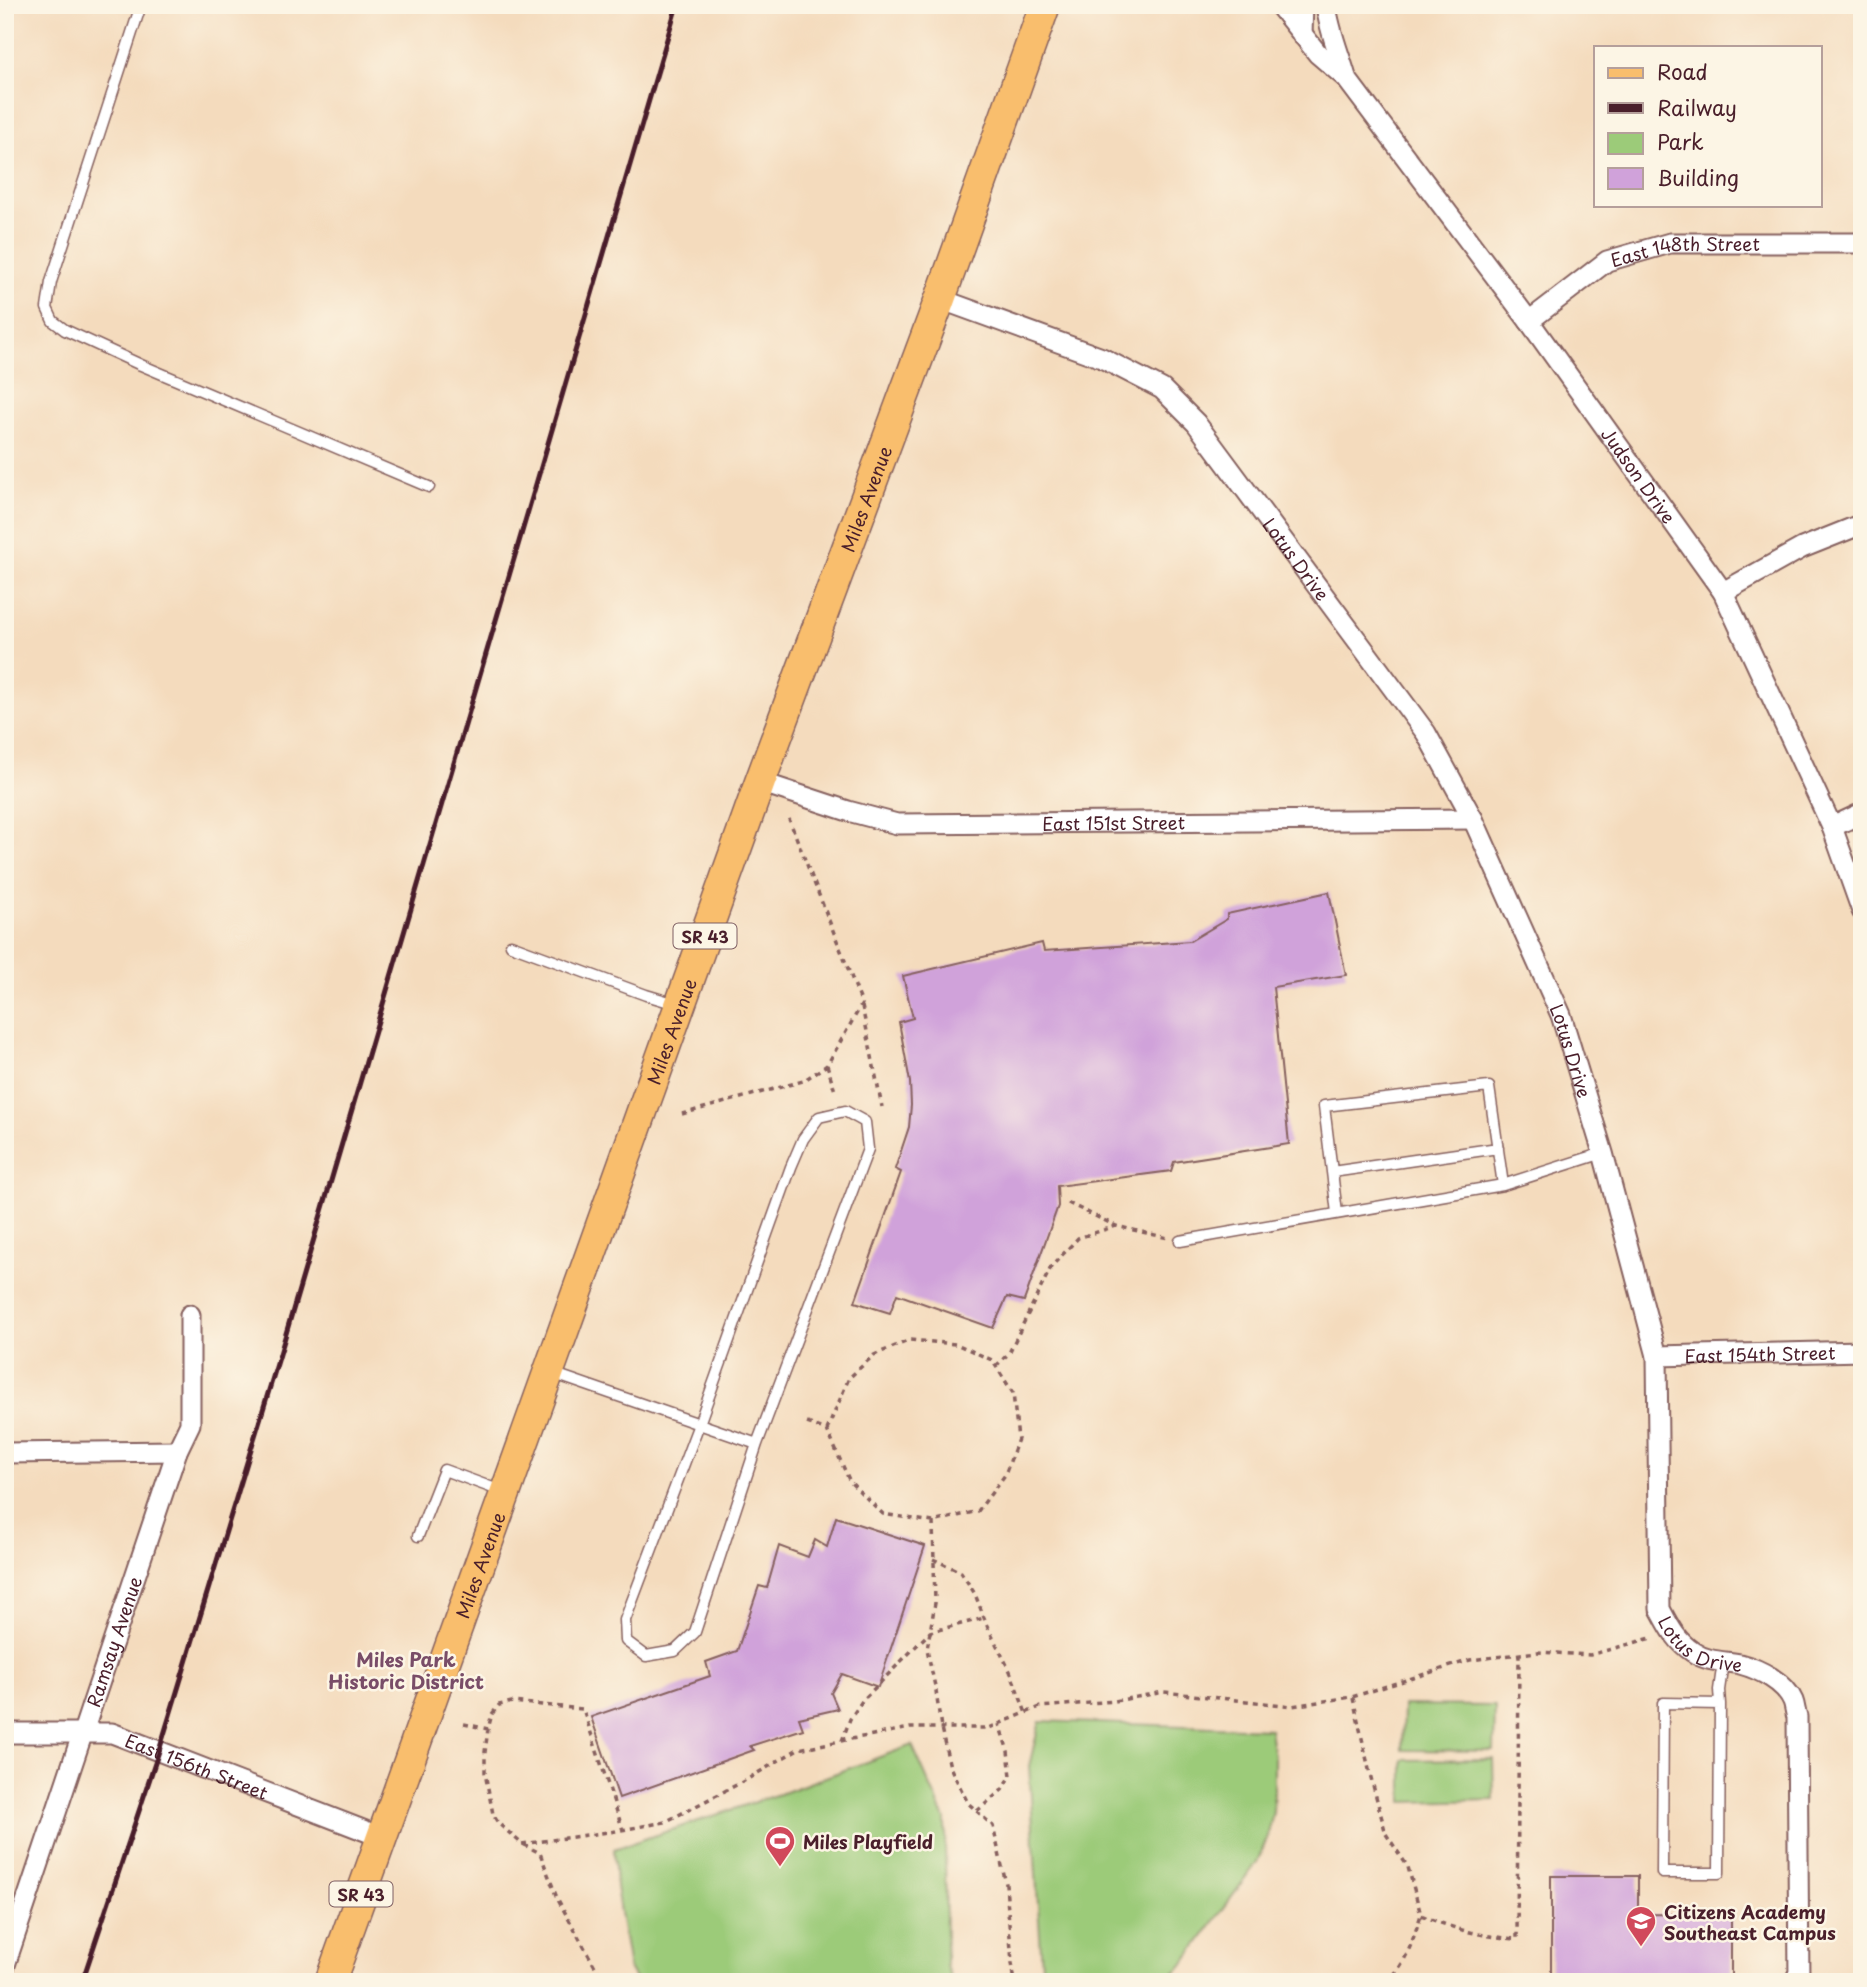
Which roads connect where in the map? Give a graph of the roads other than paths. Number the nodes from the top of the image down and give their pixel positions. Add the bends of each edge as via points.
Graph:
1 (141, 5) edge
2 (1045, 5) edge
3 (1279, 5) edge
4 (1303, 5) edge
5 (1326, 5) edge
6 (1302, 35) junction
7 (1346, 78) junction
8 (1862, 243) edge
9 (940, 299) junction
10 (1529, 321) junction
11 (429, 487) dead end
12 (1862, 524) edge
13 (1723, 592) junction
14 (760, 782) junction
15 (1862, 813) edge
16 (1473, 819) junction
17 (1832, 827) junction
18 (1862, 911) edge
19 (511, 945) dead end
20 (680, 1005) junction
21 (1498, 1147) junction
22 (1603, 1153) junction
23 (1332, 1172) junction
24 (1503, 1185) junction
25 (1337, 1213) junction
26 (1180, 1241) road end
27 (190, 1315) dead end
28 (1862, 1351) edge
29 (1657, 1356) junction
30 (549, 1371) junction
31 (699, 1424) junction
32 (757, 1444) junction
33 (177, 1451) junction
34 (5, 1453) edge
35 (505, 1493) junction
36 (418, 1536) dead end
37 (1723, 1662) junction
38 (1720, 1704) junction
39 (82, 1733) junction
40 (5, 1734) edge
41 (381, 1838) junction
42 (5, 1965) edge
43 (330, 1982) edge
44 (1799, 1982) edge

1 - 11 lane via 51,282 47,308 53,320 141,366
2 - 9 main road, Miles Avenue / SR 43
3 - 6 street, Judson Drive
4 - 6 street
5 - 7 street, Judson Drive via 1328,26
6 - 7 street, Judson Drive
7 - 10 street, Judson Drive
8 - 10 street, East 148th Street via 1670,243 1607,261
9 - 14 main road, Miles Avenue / SR 43
9 - 16 street, Lotus Drive via 1102,358 1162,389 1195,423 1426,733
10 - 13 street, Judson Drive
12 - 13 street via 1802,548
13 - 17 street, Judson Drive
14 - 16 street, East 151st Street via 897,824
14 - 20 main road, Miles Avenue / SR 43
15 - 17 street
16 - 22 street, Lotus Drive via 1561,1015
17 - 18 street, Judson Drive
19 - 20 lane
20 - 30 main road, Miles Avenue / SR 43
21 - 23 lane
21 - 23 lane via 1489,1087 1324,1106
21 - 24 lane
22 - 24 lane
22 - 29 street, Lotus Drive
23 - 25 lane
24 - 25 lane
25 - 26 lane
27 - 33 street, Ramsay Avenue via 190,1424
28 - 29 street, East 154th Street
29 - 37 street, Lotus Drive via 1660,1609 1675,1637 1693,1653
30 - 31 lane
30 - 35 main road, Miles Avenue / SR 43
31 - 32 lane
31 - 32 lane via 625,1620 626,1641 646,1656 675,1651 695,1632
31 - 32 lane via 803,1139 819,1117 845,1111 865,1122 868,1149
33 - 34 street
33 - 39 street, Ramsay Avenue
35 - 36 lane via 444,1470
35 - 41 main road, Miles Avenue / SR 43
37 - 38 lane
37 - 44 street, Lotus Drive via 1763,1672 1793,1699 1797,1717
38 - 38 lane via 1719,1874 1661,1873 1663,1703
39 - 40 street, East 156th Street
39 - 41 street, East 156th Street via 112,1733
39 - 42 street, Ramsay Avenue
41 - 43 main road, Miles Avenue / SR 43

